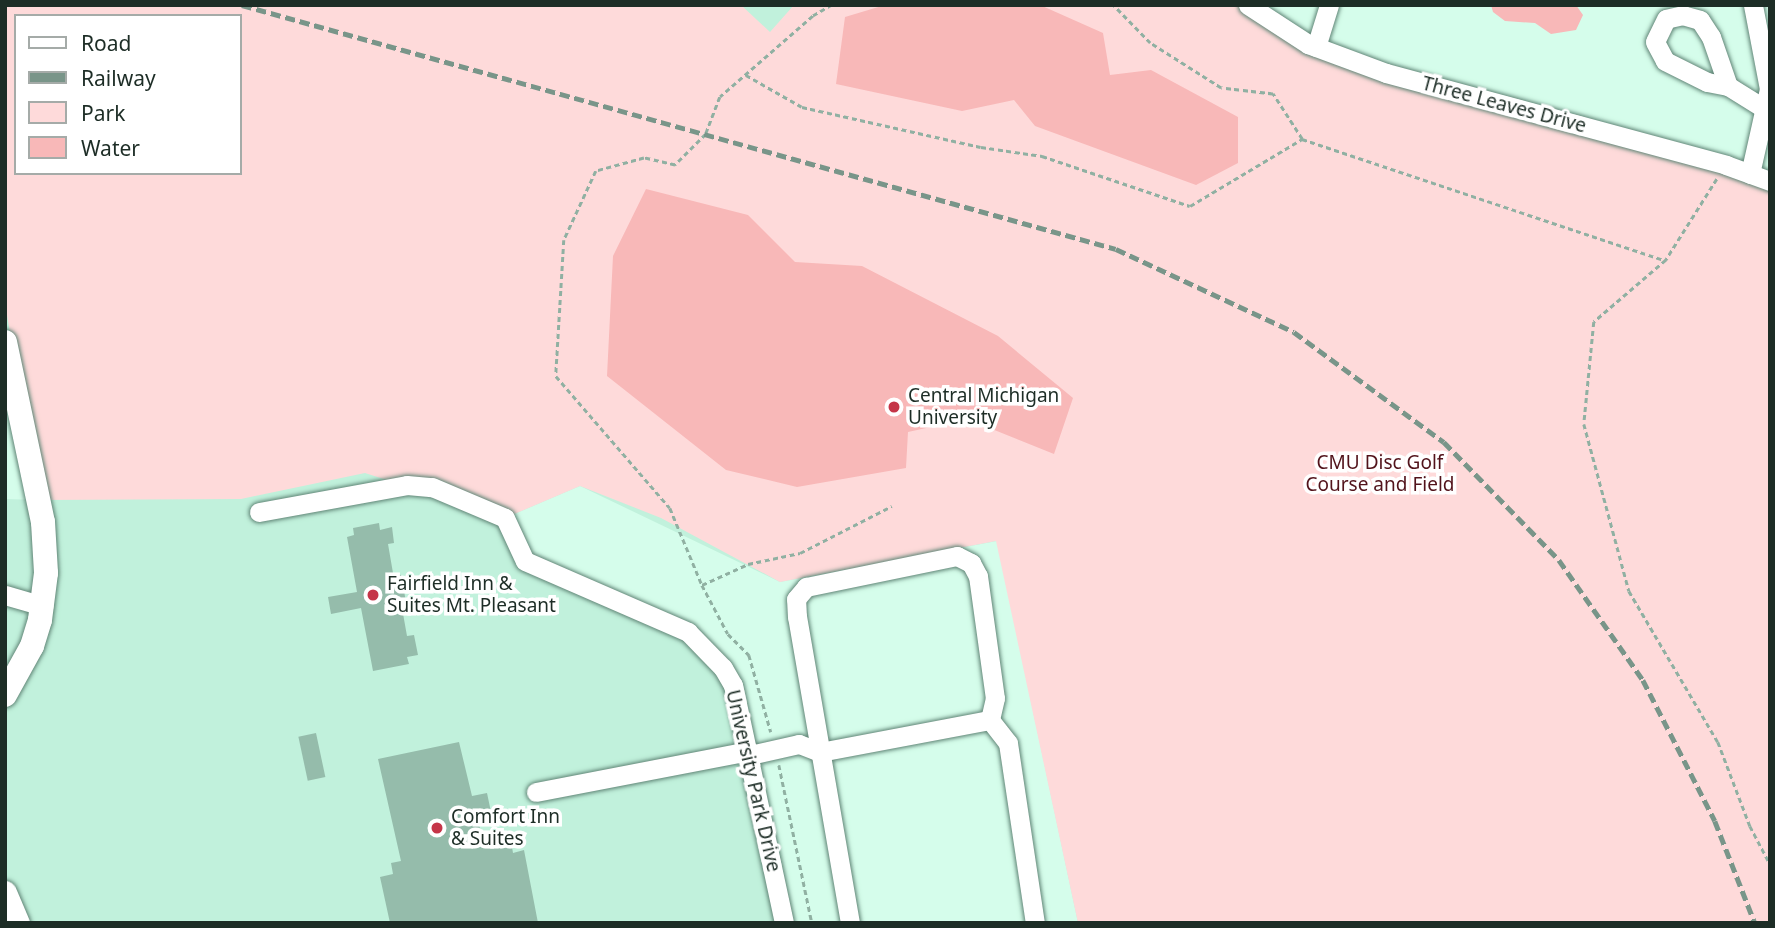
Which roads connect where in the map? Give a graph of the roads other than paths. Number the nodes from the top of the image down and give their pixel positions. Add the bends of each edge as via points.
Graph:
1 (1248, 5) edge
2 (1329, 5) edge
3 (1753, 5) edge
4 (1317, 47) junction
5 (1728, 86) dead end
6 (1768, 100) edge
7 (1750, 174) junction
8 (1770, 181) edge
9 (5, 342) edge
10 (258, 512) dead end
11 (5, 595) edge
12 (43, 606) junction
13 (5, 695) edge
14 (990, 720) junction
15 (820, 752) junction
16 (749, 753) junction
17 (536, 792) dead end
18 (5, 893) edge
19 (18, 923) edge
20 (784, 923) edge
21 (850, 923) edge
22 (1035, 923) edge

1 - 4 street, Three Leaves Drive
2 - 4 street
3 - 6 street
4 - 7 street, Three Leaves Drive via 1398,76
5 - 6 street
6 - 7 street
7 - 8 street, Three Leaves Drive
9 - 12 main road via 43,522 47,573
10 - 16 street, University Park Drive via 407,485 432,487 505,518 525,561 688,632 702,644 733,685
11 - 12 street
12 - 13 main road via 32,646
14 - 15 street
14 - 15 street via 995,698 978,576 971,564 957,556 806,587 796,599
14 - 22 street via 1008,743
15 - 16 street via 799,744
15 - 21 street
16 - 17 street
16 - 20 street, University Park Drive
18 - 19 main road

